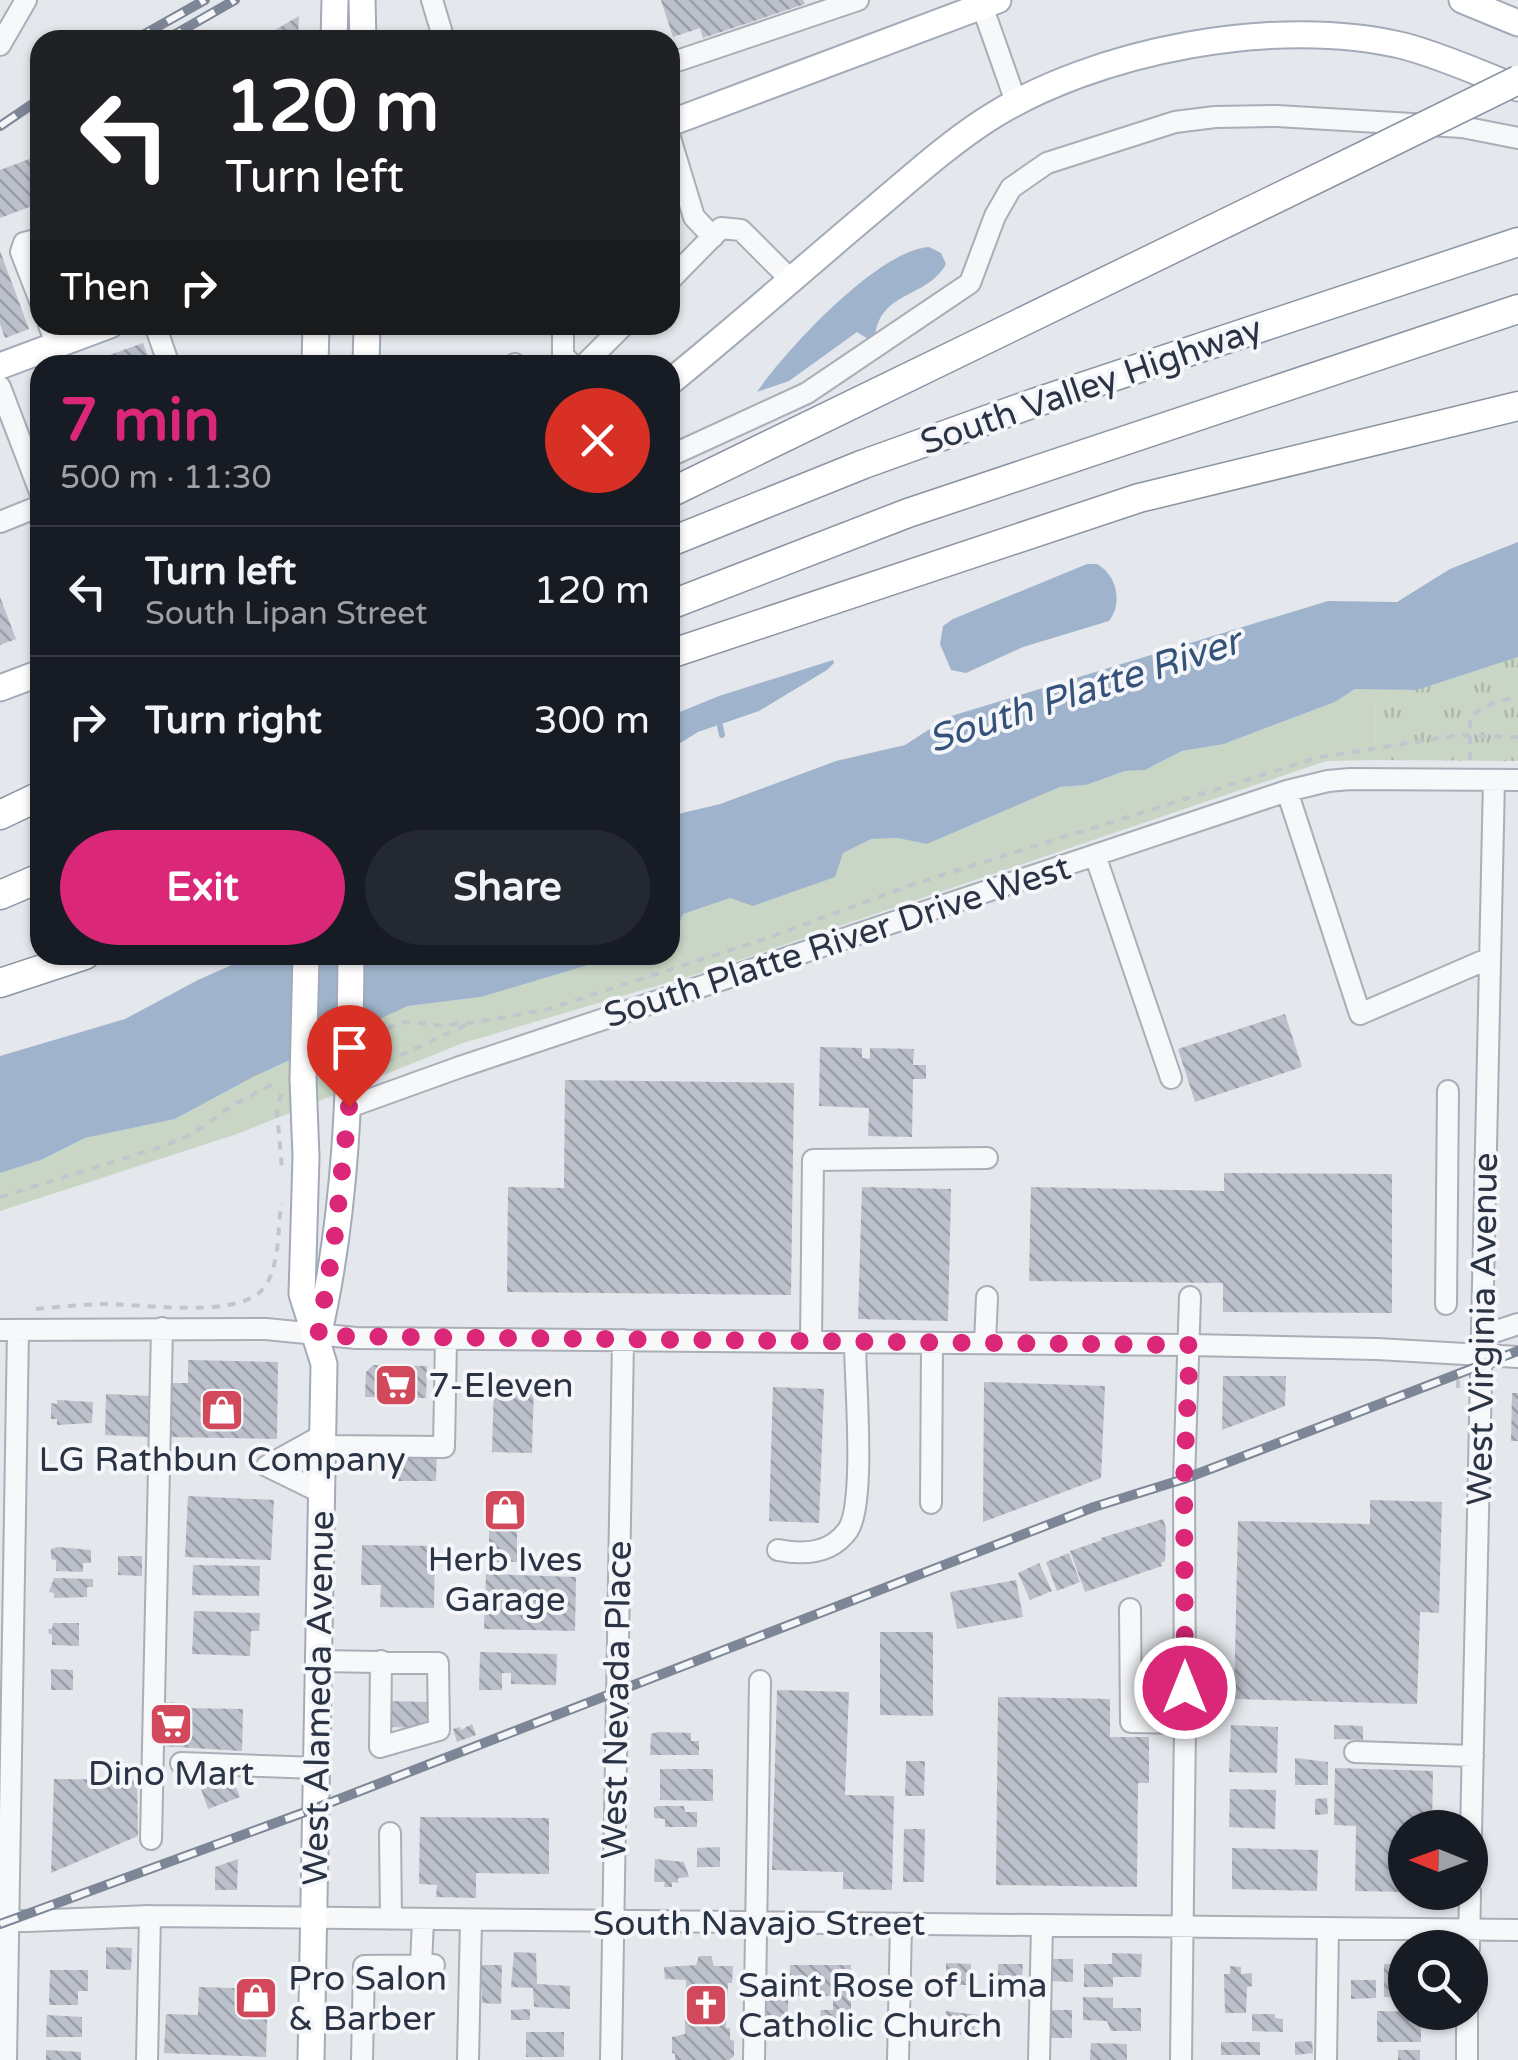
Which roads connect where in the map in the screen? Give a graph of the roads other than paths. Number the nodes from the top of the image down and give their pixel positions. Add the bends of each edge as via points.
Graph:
1 (26, 0) edge
2 (335, 0) edge
3 (362, 0) edge
4 (432, 0) edge
5 (858, 0) edge
6 (1462, 0) edge
7 (987, 2) edge
8 (1518, 23) edge
9 (334, 30) edge
10 (362, 30) edge
11 (441, 30) edge
12 (0, 46) edge
13 (680, 60) edge
14 (1518, 80) edge
15 (1518, 88) edge
16 (1016, 102) junction
17 (680, 118) edge
18 (1518, 138) edge
19 (680, 171) edge
20 (713, 238) junction
21 (30, 242) edge
22 (1518, 242) edge
23 (680, 270) edge
24 (30, 276) edge
25 (791, 280) junction
26 (1518, 309) edge
27 (53, 335) edge
28 (614, 335) edge
29 (594, 355) edge
30 (0, 366) edge
31 (680, 374) edge
32 (0, 388) edge
33 (1518, 406) edge
34 (8, 433) edge
35 (680, 451) edge
36 (30, 466) edge
37 (680, 488) edge
38 (30, 510) edge
39 (0, 522) edge
40 (680, 538) edge
41 (680, 601) edge
42 (680, 651) edge
43 (30, 677) edge
44 (0, 688) edge
45 (1494, 780) junction
46 (1518, 780) edge
47 (1287, 792) junction
48 (30, 801) edge
49 (0, 816) edge
50 (30, 819) edge
51 (0, 832) edge
52 (1094, 856) junction
53 (30, 886) edge
54 (0, 898) edge
55 (1490, 958) junction
56 (54, 965) edge
57 (305, 965) edge
58 (352, 965) edge
59 (0, 983) edge
60 (1171, 1078) dead end
61 (1448, 1091) dead end
62 (349, 1107) junction
63 (987, 1158) dead end
64 (986, 1297) dead end
65 (1190, 1297) dead end
66 (1446, 1304) dead end
67 (13, 1323) edge
68 (1518, 1324) edge
69 (162, 1328) junction
70 (318, 1336) junction
71 (446, 1338) junction
72 (623, 1340) junction
73 (811, 1342) junction
74 (855, 1342) junction
75 (932, 1343) junction
76 (984, 1343) junction
77 (1190, 1345) junction
78 (1482, 1346) junction
79 (1518, 1357) edge
80 (322, 1440) junction
81 (322, 1494) junction
82 (931, 1502) dead end
83 (778, 1550) dead end
84 (1130, 1610) dead end
85 (318, 1661) junction
86 (382, 1662) junction
87 (760, 1680) dead end
88 (1185, 1723) junction
89 (1355, 1752) dead end
90 (1473, 1756) junction
91 (181, 1764) dead end
92 (317, 1768) junction
93 (1472, 1810) edge
94 (390, 1833) dead end
95 (151, 1839) dead end
96 (150, 1916) junction
97 (314, 1918) junction
98 (4, 1920) edge
99 (391, 1920) junction
100 (423, 1920) junction
101 (471, 1921) junction
102 (613, 1922) junction
103 (757, 1924) junction
104 (901, 1924) junction
105 (1042, 1926) junction
106 (1183, 1927) junction
107 (1328, 1928) junction
108 (1518, 1930) edge
109 (1388, 1933) edge
110 (1488, 1936) edge
111 (4, 1953) edge
112 (1467, 2030) edge
113 (6, 2060) edge
114 (147, 2060) edge
115 (311, 2060) edge
116 (362, 2060) edge
117 (468, 2060) edge
118 (610, 2060) edge
119 (754, 2060) edge
120 (898, 2060) edge
121 (1039, 2060) edge
122 (1181, 2060) edge
123 (1326, 2060) edge
124 (1466, 2060) edge

1 - 12 street
2 - 9 main road
3 - 10 main road
4 - 11 street
5 - 13 street
6 - 8 main road
7 - 16 street
7 - 17 main road
14 - 37 highway, bridge
15 - 16 main road via 1404,46 1330,35 1254,36 1166,50
16 - 25 main road via 924,166
18 - 35 street via 1462,127 1215,117 1175,122 1047,163 1011,188 970,282 807,392
19 - 20 street via 694,217
20 - 23 street
20 - 25 street via 722,228 741,230
21 - 24 street via 21,252
22 - 40 highway, South Valley Highway via 986,420
25 - 31 main road
26 - 41 highway, South Valley Highway via 925,507
27 - 30 main road
28 - 29 street
32 - 34 street
33 - 42 highway via 1139,498
34 - 36 street
38 - 39 street
43 - 44 main road
45 - 46 street, South Platte River Drive West
45 - 47 street, South Platte River Drive West via 1328,781
45 - 55 street, West Virginia Avenue
47 - 52 street, South Platte River Drive West
47 - 55 street via 1360,1014
48 - 49 highway
50 - 51 highway
52 - 60 street
52 - 62 street, South Platte River Drive West
53 - 54 highway
55 - 78 street, West Virginia Avenue
56 - 59 highway
57 - 70 main road, West Alameda Avenue, bridge via 292,1084 306,1157 302,1294
58 - 62 main road, West Alameda Avenue via 359,1036
61 - 66 street
62 - 70 main road, West Alameda Avenue
63 - 73 street via 814,1160
64 - 76 street
65 - 77 street
67 - 69 street
67 - 98 street
68 - 78 street
69 - 70 street
69 - 95 street
70 - 71 street
70 - 80 main road, West Alameda Avenue
71 - 72 street
71 - 80 street via 444,1447
72 - 73 street
72 - 102 street, West Nevada Place
73 - 74 street
74 - 75 street
74 - 83 street via 857,1503 848,1529 826,1550
75 - 76 street
75 - 82 street
76 - 77 street
77 - 78 street
77 - 88 street
78 - 79 street
78 - 90 street, West Virginia Avenue
80 - 81 main road, West Alameda Avenue
80 - 81 street via 268,1466
81 - 85 main road, West Alameda Avenue
84 - 88 street via 1131,1722
85 - 86 street
85 - 92 main road, West Alameda Avenue
86 - 86 street via 438,1662 439,1730 380,1747
87 - 103 street
88 - 106 street
89 - 90 street
90 - 93 street, West Virginia Avenue
91 - 92 street
92 - 97 main road, West Alameda Avenue
94 - 99 street
96 - 97 street, South Navajo Street
96 - 98 street, South Navajo Street
96 - 114 street
97 - 99 street, South Navajo Street
97 - 115 main road, West Alameda Avenue
98 - 111 street
99 - 100 street, South Navajo Street
100 - 101 street, South Navajo Street
100 - 116 street via 427,1965 364,1966
101 - 102 street, South Navajo Street
101 - 117 street
102 - 103 street, South Navajo Street
102 - 118 street, West Nevada Place
103 - 104 street, South Navajo Street
103 - 119 street
104 - 105 street, South Navajo Street
104 - 120 street
105 - 106 street, South Navajo Street
105 - 121 street
106 - 107 street, South Navajo Street
106 - 122 street
107 - 109 street, South Navajo Street
107 - 123 street
108 - 110 street, South Navajo Street
111 - 113 street
112 - 124 street

